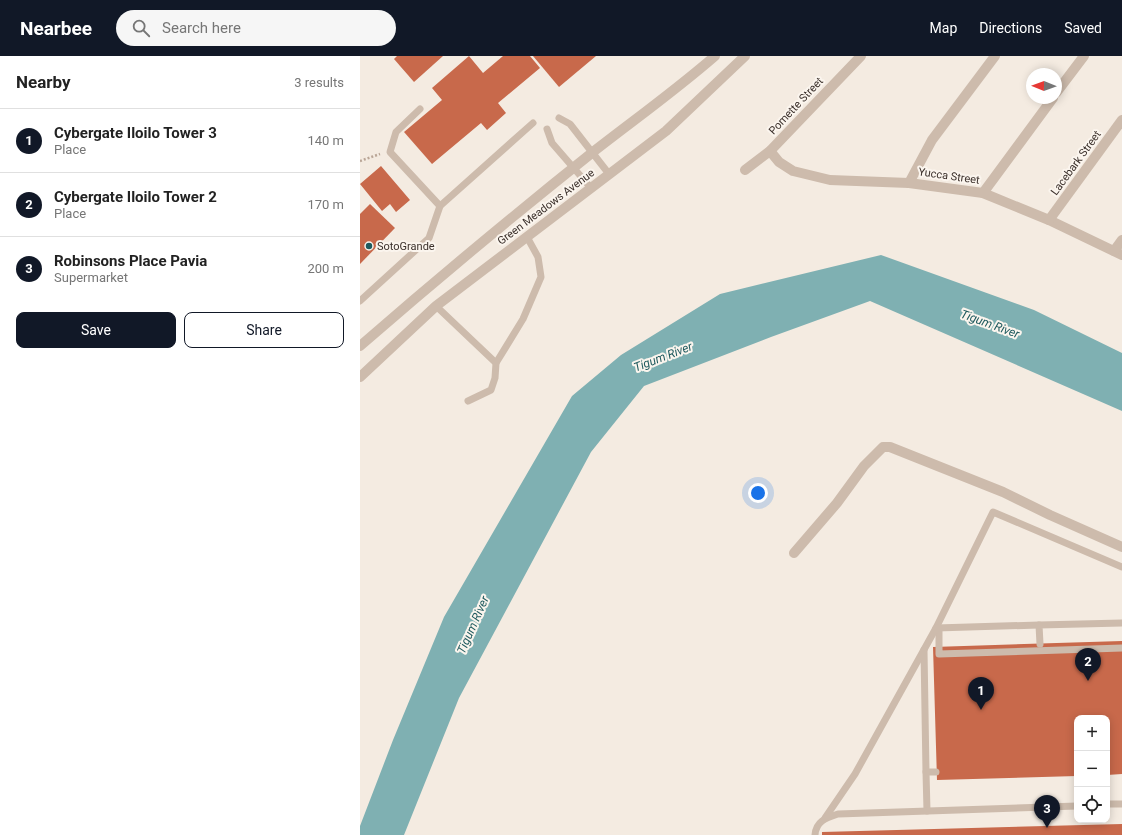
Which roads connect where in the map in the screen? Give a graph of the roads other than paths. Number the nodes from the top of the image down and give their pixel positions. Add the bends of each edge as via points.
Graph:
1 (715, 56) edge
2 (746, 56) edge
3 (861, 56) edge
4 (995, 56) edge
5 (1084, 56) edge
6 (1062, 85) edge
7 (1049, 104) edge
8 (420, 109) dead end
9 (559, 118) dead end
10 (1122, 120) edge
11 (533, 123) dead end
12 (547, 129) dead end
13 (770, 151) junction
14 (592, 153) junction
15 (574, 169) junction
16 (745, 170) dead end
17 (609, 174) junction
18 (909, 183) junction
19 (591, 188) junction
20 (983, 193) junction
21 (440, 206) junction
22 (1049, 220) junction
23 (527, 237) junction
24 (1122, 240) edge
25 (1118, 253) edge
26 (360, 301) edge
27 (436, 306) junction
28 (360, 346) edge
29 (496, 363) junction
30 (360, 377) edge
31 (468, 400) dead end
32 (1122, 547) edge
33 (794, 553) dead end
34 (1122, 567) edge
35 (1122, 623) edge
36 (1039, 625) junction
37 (937, 628) junction
38 (1040, 644) dead end
39 (1122, 648) edge
40 (924, 650) junction
41 (926, 772) junction
42 (936, 772) dead end
43 (1110, 804) edge
44 (1122, 804) edge
45 (1074, 806) edge
46 (927, 811) junction
47 (825, 818) junction
48 (815, 835) edge

1 - 14 street, Green Meadows Avenue
2 - 17 street, Green Meadows Avenue via 666,131
3 - 13 street, Pomette Street
4 - 18 street via 932,140
5 - 6 street
7 - 20 street
8 - 21 lane via 396,132 390,152
9 - 14 lane via 570,124
10 - 22 street, Lacebark Street
11 - 21 lane
12 - 15 lane via 552,143
13 - 16 street, Pomette Street
13 - 18 street, Yucca Street via 779,162 793,171 830,180
14 - 15 street, Green Meadows Avenue
14 - 17 lane
15 - 19 lane
15 - 28 street, Green Meadows Avenue via 442,275
17 - 19 street, Green Meadows Avenue
18 - 20 street, Yucca Street
19 - 23 street, Green Meadows Avenue
20 - 22 street, Yucca Street
21 - 26 lane via 429,238
22 - 25 street, Yucca Street
23 - 27 street, Green Meadows Avenue
23 - 29 lane via 538,257 541,277 523,319
24 - 25 street
27 - 29 lane
27 - 30 street, Green Meadows Avenue
29 - 31 lane via 491,390
32 - 33 street via 1003,492 890,447 883,447 864,466 837,503
34 - 37 lane via 993,512
35 - 36 lane
36 - 37 lane
36 - 38 lane
37 - 39 lane via 939,654
37 - 40 lane
40 - 41 lane
40 - 47 lane via 855,774
41 - 42 lane
41 - 46 lane
43 - 44 lane
45 - 46 lane
46 - 47 lane via 838,814
47 - 48 lane via 819,824

